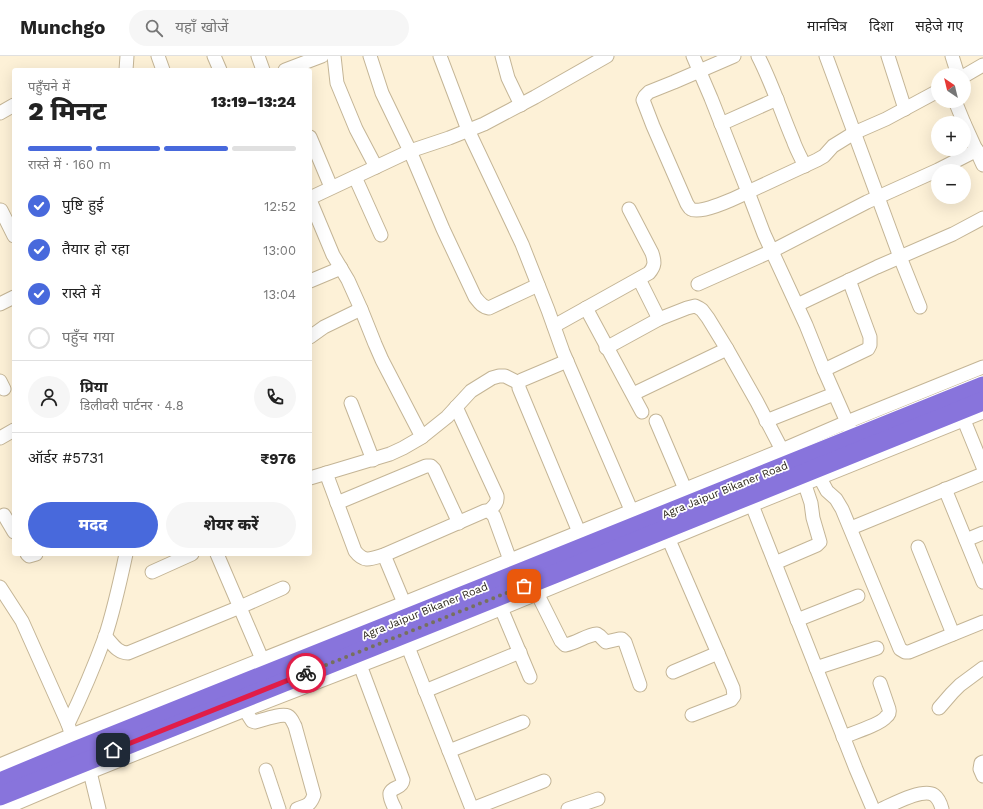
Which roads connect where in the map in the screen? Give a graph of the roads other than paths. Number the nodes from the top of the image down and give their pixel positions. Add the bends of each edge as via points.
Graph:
1 (127, 56) edge
2 (158, 56) edge
3 (214, 56) edge
4 (258, 56) edge
5 (322, 56) edge
6 (334, 56) edge
7 (370, 56) edge
8 (440, 56) edge
9 (502, 56) edge
10 (607, 56) edge
11 (693, 56) edge
12 (734, 56) edge
13 (758, 56) edge
14 (826, 56) edge
15 (888, 56) edge
16 (952, 56) edge
17 (983, 65) edge
18 (126, 68) edge
19 (162, 68) edge
20 (219, 68) edge
21 (262, 68) edge
22 (290, 68) edge
23 (956, 68) edge
24 (700, 71) junction
25 (971, 72) edge
26 (931, 95) edge
27 (777, 99) junction
28 (12, 105) edge
29 (521, 105) junction
30 (905, 109) junction
31 (0, 113) edge
32 (721, 124) junction
33 (468, 130) junction
34 (854, 133) junction
35 (971, 138) edge
36 (312, 142) edge
37 (977, 150) junction
38 (410, 151) junction
39 (983, 164) edge
40 (805, 166) junction
41 (376, 167) junction
42 (355, 177) junction
43 (332, 188) junction
44 (748, 192) junction
45 (879, 197) junction
46 (312, 198) edge
47 (312, 204) edge
48 (629, 209) dead end
49 (1, 210) edge
50 (983, 218) edge
51 (12, 232) edge
52 (380, 235) dead end
53 (772, 251) junction
54 (900, 257) junction
55 (341, 268) junction
56 (639, 279) junction
57 (312, 280) edge
58 (849, 280) junction
59 (698, 284) dead end
60 (538, 286) junction
61 (12, 298) edge
62 (0, 304) edge
63 (797, 305) junction
64 (920, 307) dead end
65 (586, 308) junction
66 (361, 309) junction
67 (659, 319) junction
68 (554, 326) junction
69 (312, 336) edge
70 (606, 348) junction
71 (727, 349) junction
72 (567, 361) junction
73 (983, 367) edge
74 (824, 370) junction
75 (519, 383) junction
76 (983, 386) edge
77 (632, 394) junction
78 (834, 394) junction
79 (983, 401) edge
80 (352, 403) dead end
81 (456, 407) junction
82 (642, 412) dead end
83 (983, 412) edge
84 (962, 415) junction
85 (766, 421) junction
86 (656, 422) dead end
87 (850, 430) junction
88 (12, 431) edge
89 (422, 436) junction
90 (0, 438) edge
91 (782, 450) junction
92 (373, 460) junction
93 (983, 467) edge
94 (326, 473) junction
95 (983, 474) edge
96 (312, 477) edge
97 (820, 478) junction
98 (805, 485) junction
99 (685, 489) junction
100 (945, 489) junction
101 (337, 503) junction
102 (752, 505) junction
103 (489, 511) junction
104 (6, 514) edge
105 (634, 518) junction
106 (459, 523) junction
107 (12, 528) edge
108 (851, 528) junction
109 (579, 532) junction
110 (983, 533) edge
111 (669, 540) junction
112 (966, 540) junction
113 (918, 547) dead end
114 (384, 555) junction
115 (126, 556) edge
116 (188, 556) edge
117 (218, 556) edge
118 (510, 560) junction
119 (775, 563) junction
120 (152, 572) dead end
121 (983, 582) edge
122 (0, 587) edge
123 (283, 588) dead end
124 (537, 593) junction
125 (858, 596) dead end
126 (404, 603) junction
127 (240, 607) junction
128 (501, 608) junction
129 (797, 620) junction
130 (983, 622) edge
131 (953, 634) junction
132 (105, 636) junction
133 (408, 647) junction
134 (877, 648) dead end
135 (520, 652) junction
136 (718, 653) junction
137 (262, 659) junction
138 (358, 659) junction
139 (816, 668) junction
140 (983, 668) edge
141 (673, 672) dead end
142 (530, 677) dead end
143 (880, 683) dead end
144 (640, 684) dead end
145 (425, 691) junction
146 (939, 708) dead end
147 (245, 710) junction
148 (692, 715) dead end
149 (523, 722) dead end
150 (844, 740) junction
151 (78, 749) junction
152 (449, 751) junction
153 (983, 762) edge
154 (0, 765) edge
155 (266, 770) dead end
156 (983, 776) edge
157 (544, 781) dead end
158 (0, 782) edge
159 (0, 796) edge
160 (598, 799) dead end
161 (3, 809) edge
162 (99, 809) edge
163 (279, 809) edge
164 (297, 809) edge
165 (395, 809) edge
166 (472, 809) edge
167 (568, 809) edge
168 (873, 809) edge
169 (882, 809) edge
170 (942, 809) edge

1 - 18 street
2 - 19 street
3 - 20 street
4 - 21 street
5 - 22 street
6 - 41 street via 337,83 356,129
7 - 38 street via 382,92
8 - 33 street
9 - 29 street via 508,78
10 - 29 street
11 - 24 street
12 - 24 street
13 - 27 street
14 - 34 street
15 - 30 street
16 - 23 street
17 - 25 street
24 - 32 street
24 - 44 street via 648,92 643,100 645,106 690,208 695,210 717,206
26 - 30 street
27 - 32 street
27 - 40 street
28 - 31 street
29 - 33 street
30 - 34 street
32 - 44 street
33 - 38 street
33 - 60 street via 522,244
34 - 40 street via 833,146 824,156
34 - 45 street
35 - 37 street
36 - 43 street
37 - 39 street
37 - 45 street
38 - 41 street
38 - 60 street via 445,234 480,303 489,308
40 - 44 street
41 - 42 street
42 - 43 street
42 - 52 street
43 - 46 street
44 - 53 street
45 - 53 street
45 - 54 street
47 - 55 street
48 - 56 street via 654,260 653,268
49 - 51 street
50 - 54 street
53 - 59 street
53 - 63 street
54 - 58 street
54 - 64 street
55 - 57 street
55 - 66 street
56 - 65 street
56 - 67 street
58 - 63 street
58 - 74 street via 870,337 870,345 868,349
60 - 68 street
61 - 62 street
63 - 74 street
65 - 68 street
65 - 70 street
66 - 69 street
66 - 89 street via 382,360
67 - 70 street
67 - 71 street via 695,306 708,318
68 - 72 street
70 - 77 street
71 - 77 street
71 - 85 street
72 - 75 street
72 - 105 street
73 - 87 street
74 - 78 street
75 - 81 street via 505,376 492,378 471,391
75 - 109 street
76 - 87 highway, Agra Jaipur Bikaner Road
77 - 82 street
78 - 85 street
78 - 87 street
79 - 84 highway, Agra Jaipur Bikaner Road
80 - 92 street
81 - 89 street
81 - 103 street via 497,496 498,501
83 - 84 street
84 - 93 street
84 - 97 street
84 - 138 highway, Agra Jaipur Bikaner Road via 552,575
85 - 91 street
86 - 99 street
87 - 91 street
87 - 105 highway, Agra Jaipur Bikaner Road
88 - 90 street
89 - 92 street via 403,448
91 - 99 street
92 - 94 street
94 - 96 street
94 - 101 street
95 - 100 street
97 - 98 street
97 - 108 street via 827,491 840,503
98 - 102 street
98 - 119 street via 820,542
99 - 105 street
100 - 108 street
100 - 112 street
101 - 106 street via 431,466
101 - 114 street via 359,556 371,559
102 - 111 street
102 - 119 street
103 - 106 street
103 - 118 street via 494,516
104 - 107 street
105 - 109 street
105 - 151 highway, Agra Jaipur Bikaner Road
106 - 114 street
108 - 131 street via 900,649 909,652
109 - 118 street
110 - 112 street
111 - 124 street
111 - 136 street
112 - 121 street
113 - 131 street
114 - 126 street
115 - 132 street
116 - 120 street
117 - 127 street
118 - 126 street
119 - 129 street
122 - 151 street via 22,621
123 - 127 street
124 - 128 street
124 - 144 street via 561,641 566,645 593,634 598,634 606,642 622,639
125 - 129 street
126 - 137 street
127 - 132 street via 128,653 122,653
127 - 137 street
128 - 133 street
128 - 135 street
129 - 139 street
130 - 131 street
132 - 151 street via 86,686
133 - 138 street
133 - 145 street
134 - 139 street
135 - 142 street
135 - 145 street
136 - 141 street
136 - 148 street via 734,696 731,700
137 - 151 street
138 - 147 street
138 - 151 highway, Agra Jaipur Bikaner Road
138 - 165 street via 403,780 403,784 390,795
139 - 150 street
140 - 146 street via 960,685
143 - 150 street via 890,713 886,719
145 - 152 street
147 - 151 street
147 - 164 street via 255,722 287,715 291,718 314,795 309,805
149 - 152 street
150 - 168 street
151 - 154 street
151 - 158 highway, Agra Jaipur Bikaner Road
151 - 159 highway, Agra Jaipur Bikaner Road
151 - 161 street
151 - 162 street
152 - 166 street
153 - 156 street via 980,769
155 - 163 street
157 - 166 street
160 - 167 street
169 - 170 street via 927,793 934,795

